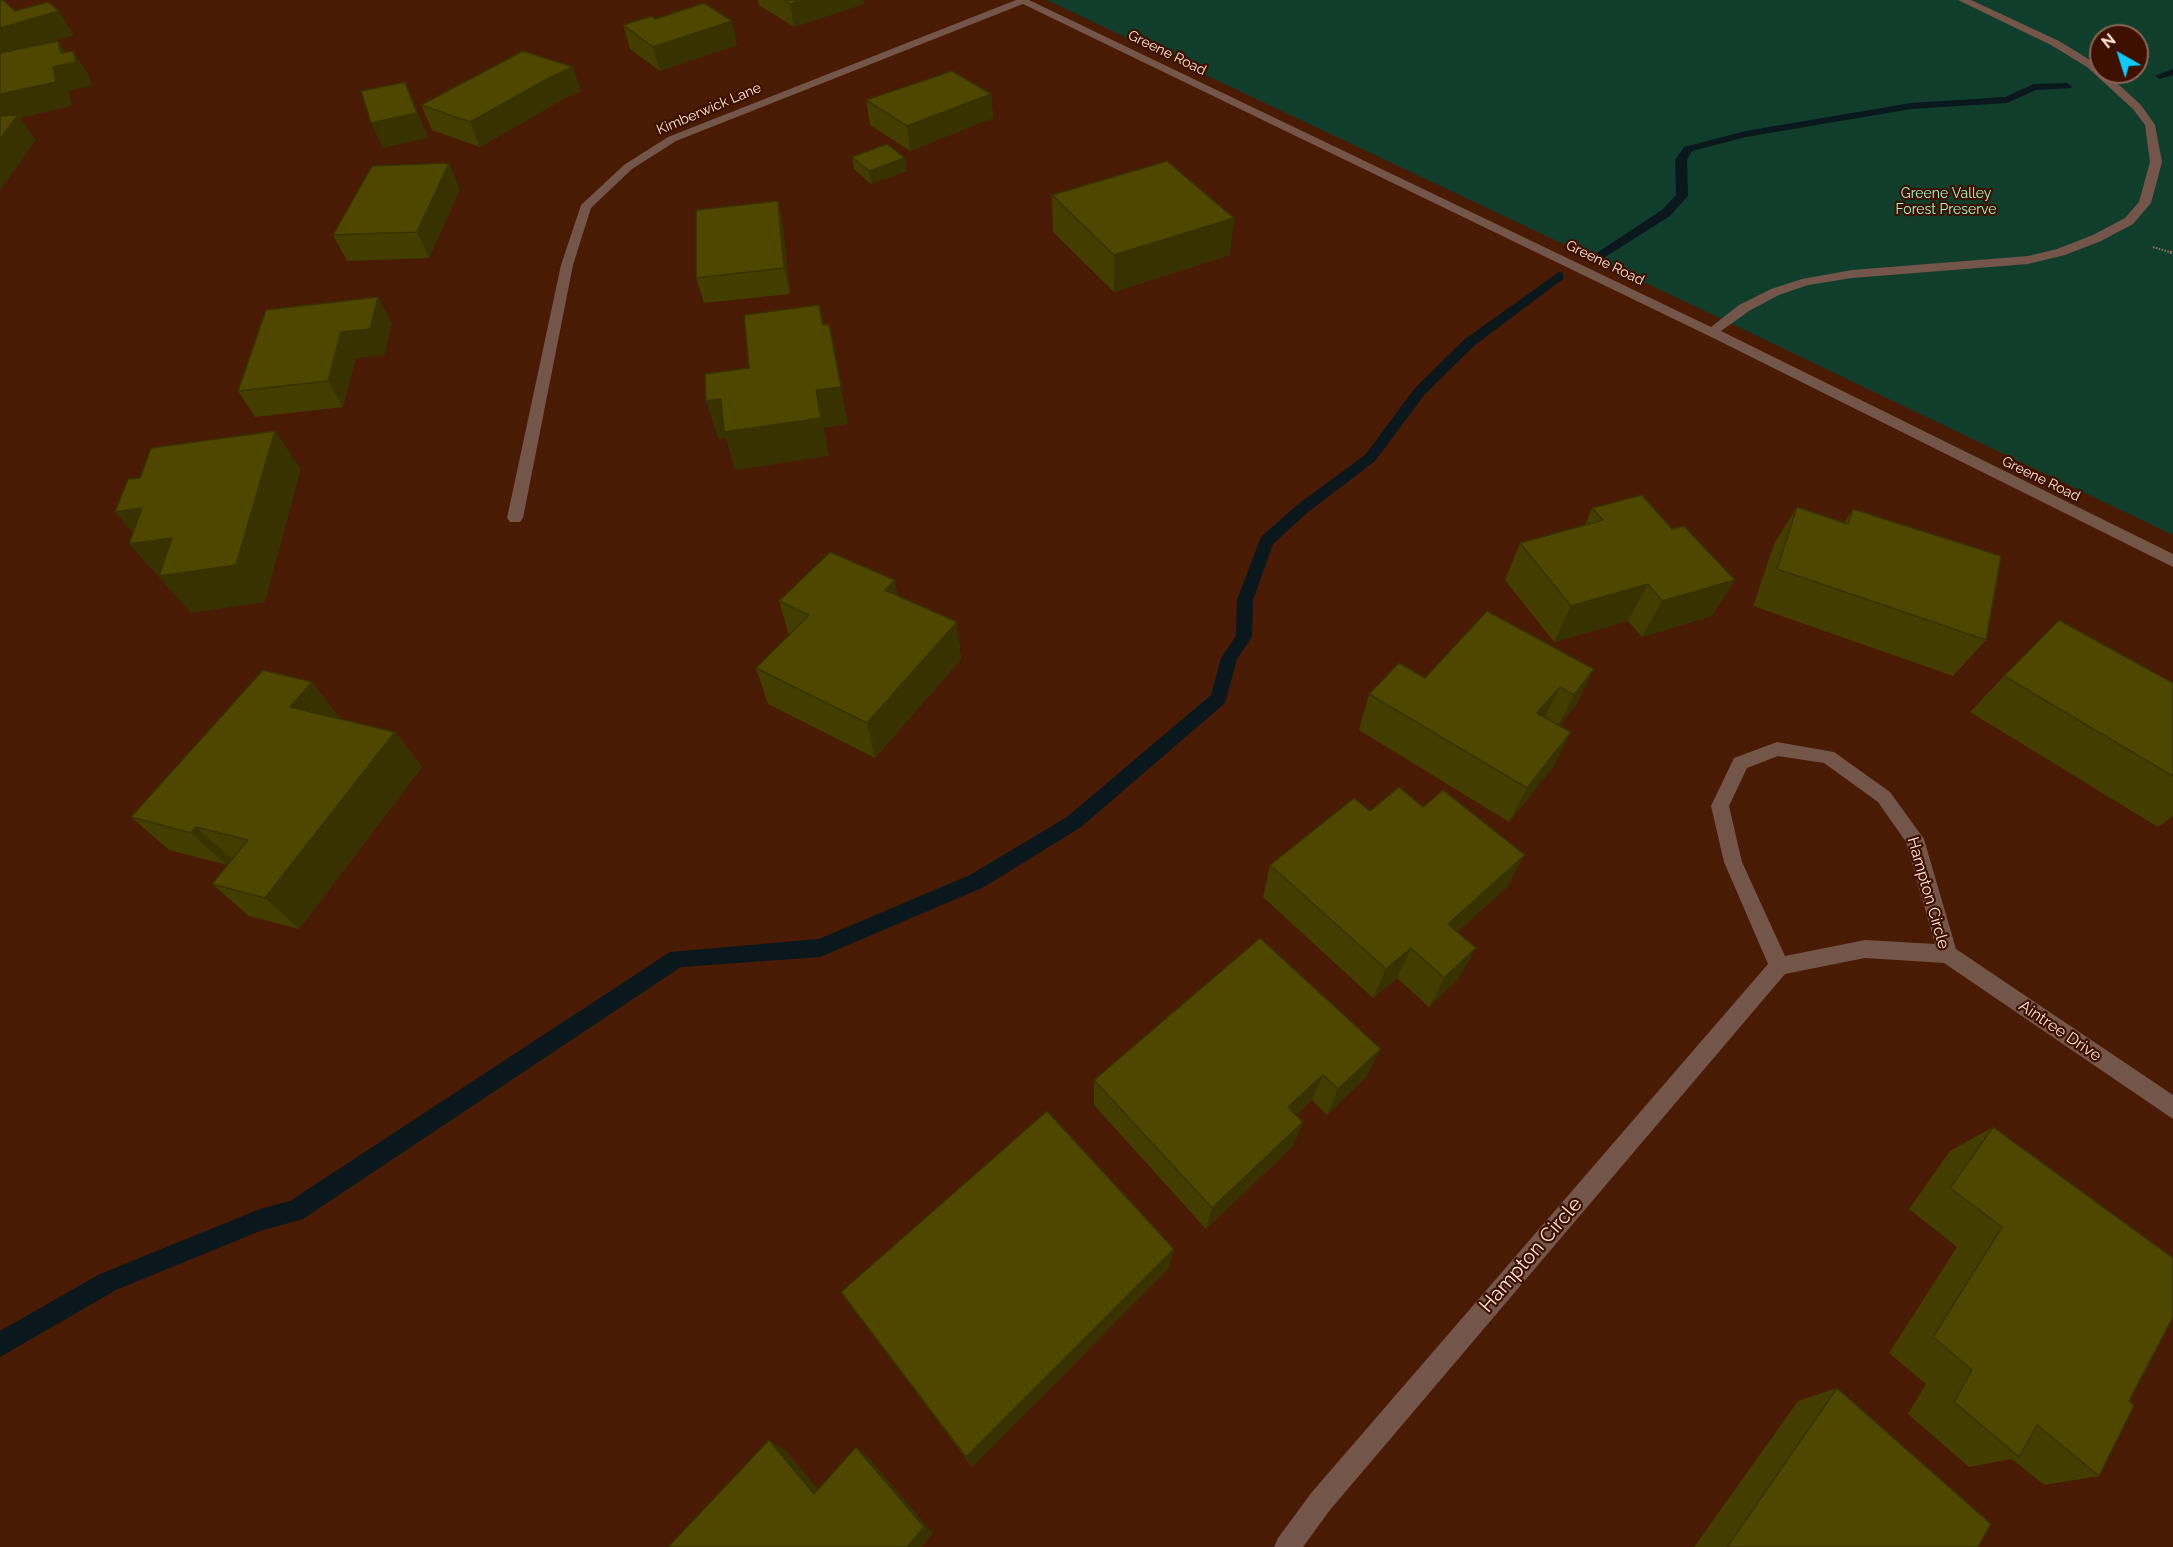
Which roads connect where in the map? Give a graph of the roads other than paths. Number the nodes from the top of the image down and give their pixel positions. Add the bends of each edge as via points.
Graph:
1 (1022, 0) edge
2 (1963, 0) edge
3 (1712, 332) junction
4 (514, 518) dead end
5 (2173, 561) edge
6 (1948, 954) junction
7 (1779, 966) junction
8 (2173, 1108) edge
9 (1287, 1547) edge

1 - 3 street, Greene Road
1 - 4 street, Kimberwick Lane via 672,139 628,167 585,207 567,265
2 - 3 street via 2055,43 2091,65 2137,107 2150,125 2156,162 2145,203 2129,221 2061,252 2028,260 1852,274 1806,282 1744,308
3 - 5 street, Greene Road
6 - 7 street, Hampton Circle via 1865,949
6 - 7 street, Hampton Circle via 1915,839 1884,797 1828,757 1778,749 1740,763 1720,807 1733,862
6 - 8 street, Aintree Drive
7 - 9 street, Hampton Circle via 1321,1500

